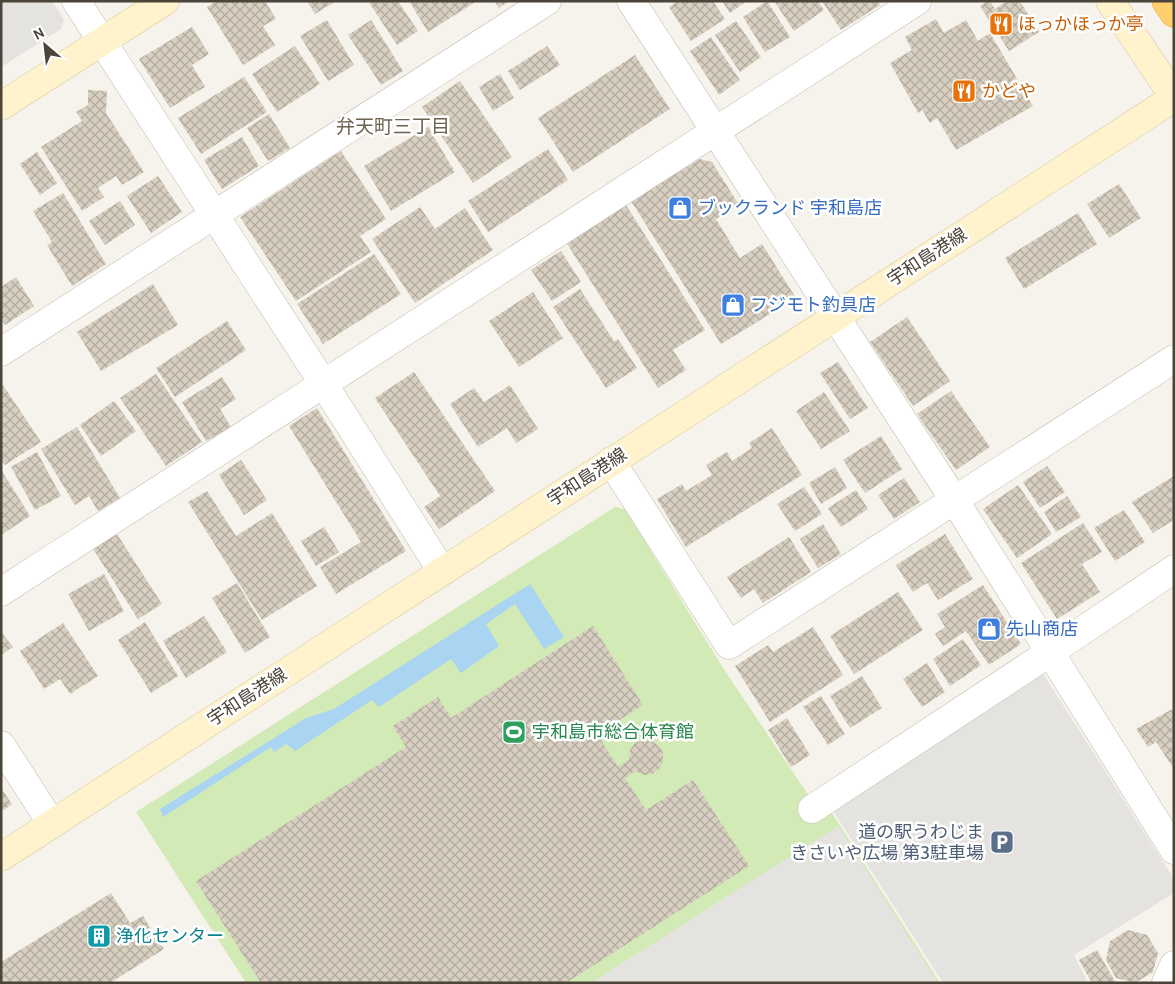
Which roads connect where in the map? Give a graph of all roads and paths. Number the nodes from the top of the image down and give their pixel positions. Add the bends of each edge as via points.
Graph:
1 (76, 1) edge
2 (164, 1) edge
3 (546, 1) edge
4 (631, 1) edge
5 (917, 1) edge
6 (1110, 1) edge
7 (1166, 1) edge
8 (1174, 13) edge
9 (102, 41) junction
10 (1174, 97) edge
11 (1, 106) edge
12 (715, 133) junction
13 (214, 216) junction
14 (836, 317) junction
15 (1, 352) edge
16 (1174, 360) edge
17 (324, 383) junction
18 (611, 461) junction
19 (955, 501) junction
20 (1174, 569) edge
21 (442, 571) junction
22 (1, 592) edge
23 (1050, 653) junction
24 (1, 746) edge
25 (812, 808) dead end
26 (52, 824) junction
27 (1174, 850) edge
28 (1, 857) edge
29 (1174, 965) edge
30 (1166, 983) edge

1 - 9 street
2 - 9 main road
3 - 13 street
4 - 12 street
5 - 12 street
6 - 10 main road
7 - 8 highway
9 - 11 main road
9 - 13 street
10 - 14 main road, 宇和島港線
12 - 14 street
12 - 17 street
13 - 15 street
13 - 17 street
14 - 18 main road, 宇和島港線
14 - 19 street
16 - 19 street
17 - 21 street
17 - 22 street
18 - 19 street via 729,645
18 - 21 main road, 宇和島港線
19 - 23 street
20 - 23 street
21 - 26 main road, 宇和島港線
23 - 25 street
23 - 27 street
24 - 26 street
26 - 28 main road, 宇和島港線
29 - 30 street

